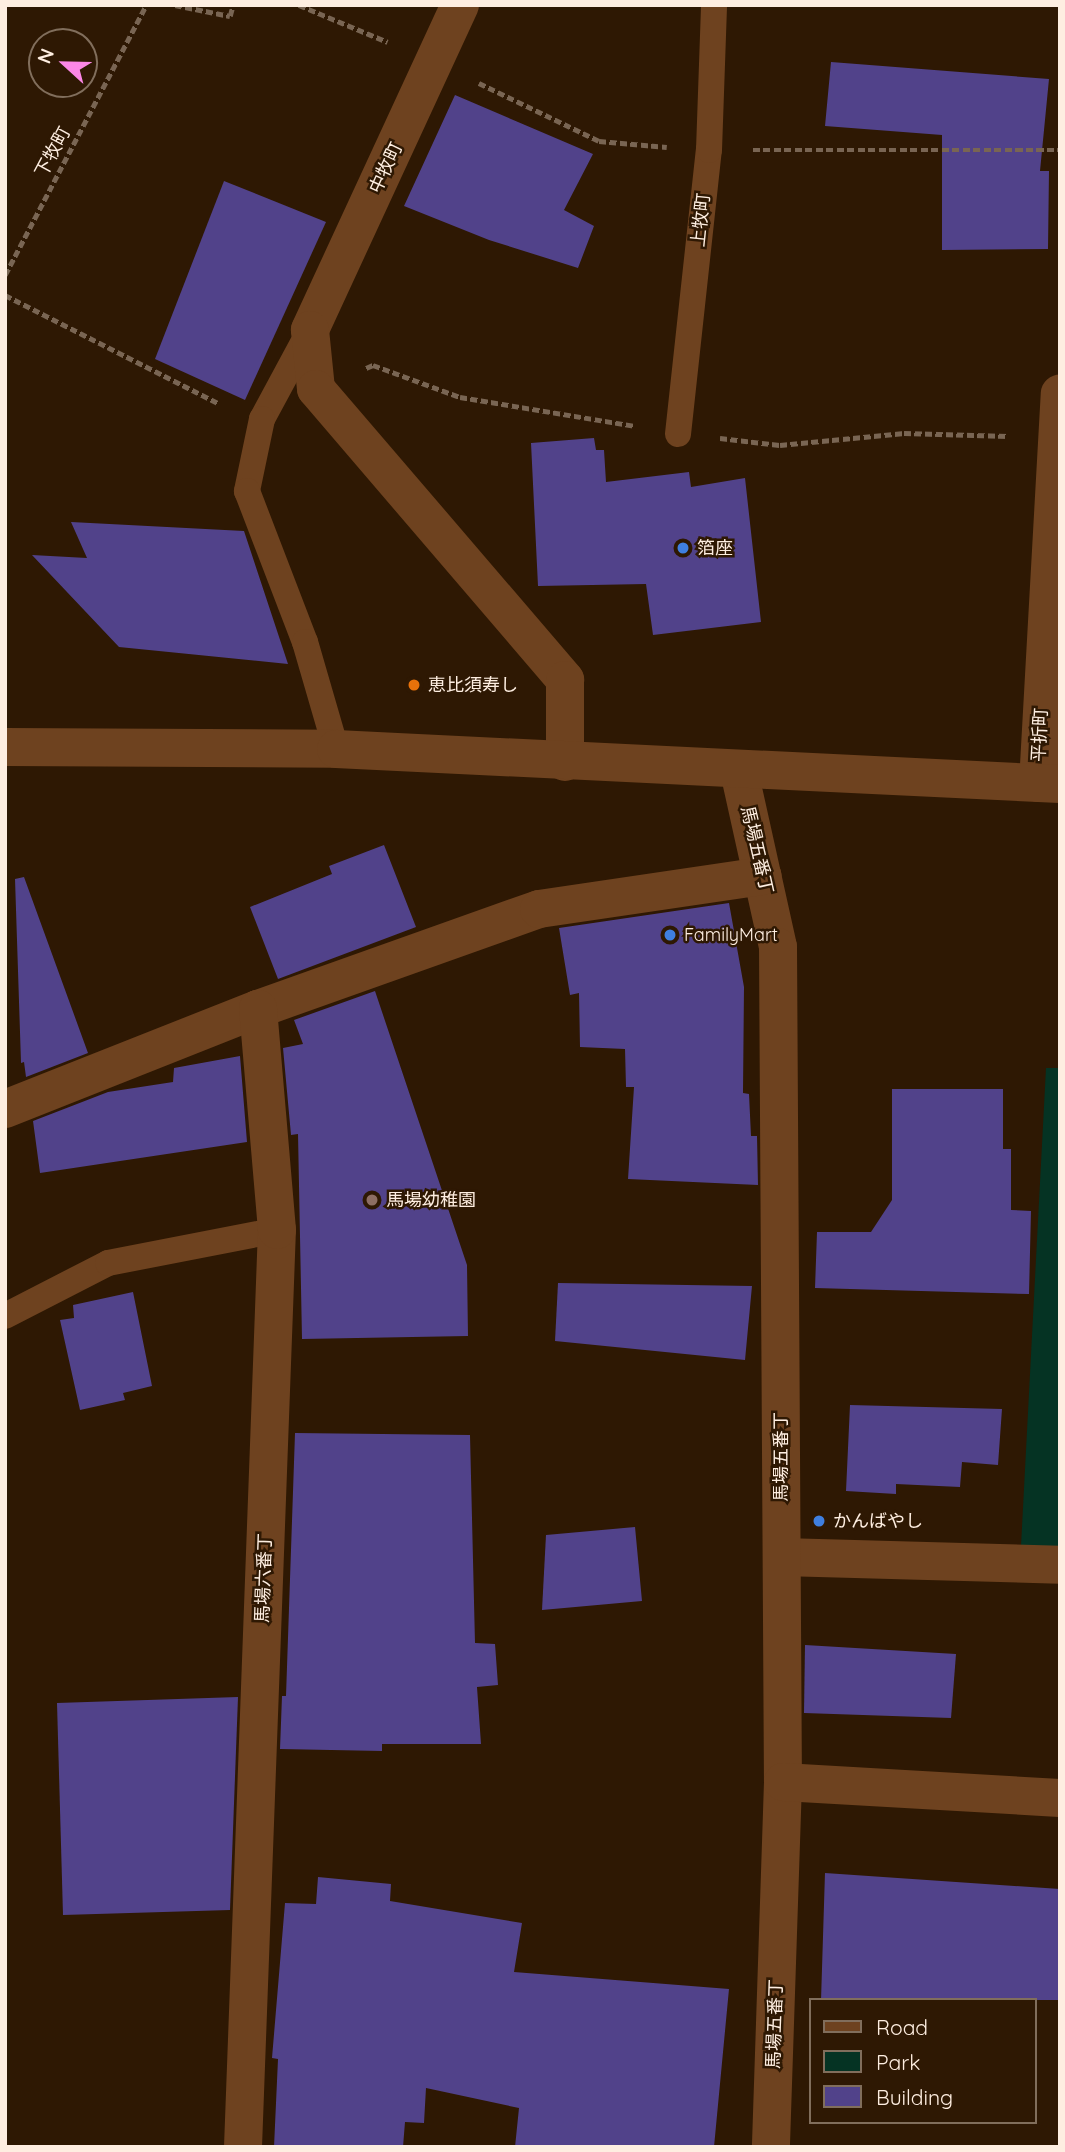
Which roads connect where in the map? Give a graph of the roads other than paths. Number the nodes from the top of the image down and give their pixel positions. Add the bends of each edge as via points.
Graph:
1 (460, 5) edge
2 (714, 5) edge
3 (310, 330) junction
4 (1060, 394) edge
5 (678, 434) dead end
6 (5, 747) edge
7 (337, 749) junction
8 (565, 762) junction
9 (739, 771) junction
10 (1049, 784) edge
11 (763, 876) junction
12 (258, 1009) junction
13 (5, 1109) edge
14 (276, 1230) junction
15 (5, 1316) edge
16 (782, 1557) junction
17 (1060, 1565) edge
18 (783, 1782) junction
19 (1060, 1798) edge
20 (243, 2147) edge
21 (771, 2147) edge

1 - 3 street, 中牧町
2 - 5 lane, 上牧町 via 709,150
3 - 7 lane via 262,419 247,491 305,642
3 - 8 street via 317,389 565,681
4 - 10 street, 平折町
6 - 7 street
7 - 8 street
8 - 9 street
9 - 10 street
9 - 11 street, 馬場五番丁
11 - 12 street via 539,909
11 - 16 street, 馬場五番丁 via 778,947
12 - 13 street
12 - 14 street, 馬場六番丁
14 - 15 lane via 108,1264
14 - 20 street, 馬場六番丁
16 - 17 street
16 - 18 street, 馬場五番丁
18 - 19 street
18 - 21 street, 馬場五番丁

